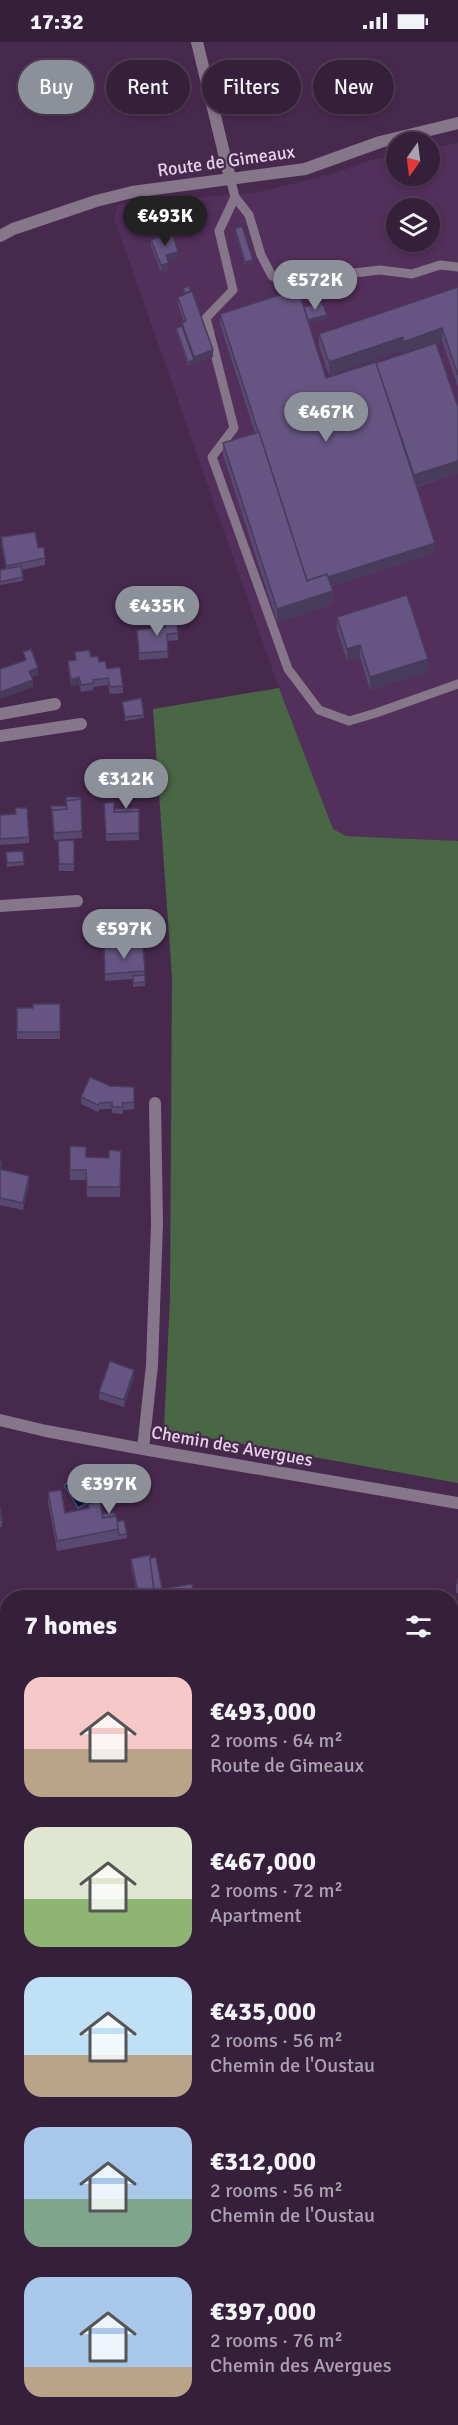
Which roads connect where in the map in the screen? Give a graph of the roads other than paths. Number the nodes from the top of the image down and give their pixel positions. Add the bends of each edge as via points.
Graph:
1 (197, 42) edge
2 (458, 123) edge
3 (231, 178) junction
4 (235, 197) junction
5 (0, 236) edge
6 (458, 267) edge
7 (458, 684) edge
8 (55, 704) dead end
9 (0, 714) edge
10 (81, 724) dead end
11 (0, 736) edge
12 (77, 901) dead end
13 (0, 906) edge
14 (155, 1102) dead end
15 (0, 1420) edge
16 (143, 1449) junction
17 (458, 1503) edge

1 - 3 street
2 - 3 street, Route de Gimeaux via 380,142 305,169
3 - 4 lane
3 - 5 street, Route de Gimeaux via 114,197
4 - 6 lane via 249,215 272,276 291,283 380,270 412,274 440,265
4 - 7 lane via 219,231 233,290 206,318 234,428 212,457 288,669 320,710 349,720
8 - 9 street
10 - 11 street
12 - 13 street
14 - 16 street via 152,1365
15 - 16 street, Chemin des Avergues
16 - 17 street, Chemin des Avergues

